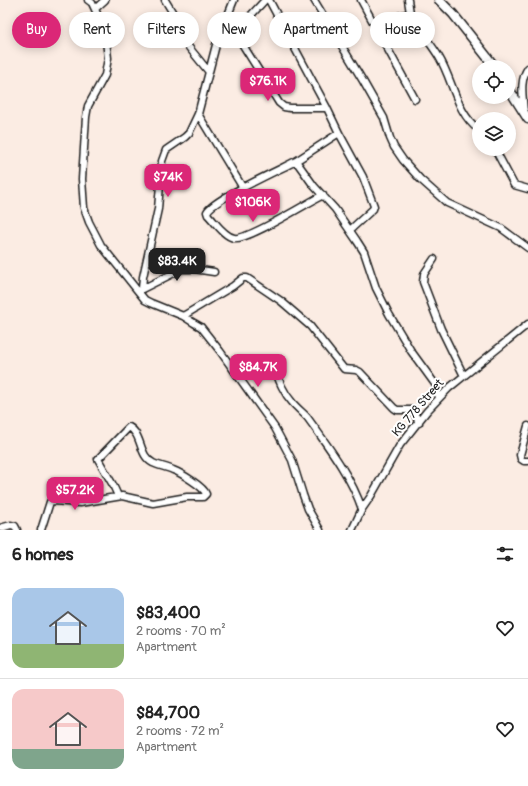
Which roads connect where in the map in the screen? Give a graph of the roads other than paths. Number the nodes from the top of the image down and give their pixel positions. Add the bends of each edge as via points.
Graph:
1 (88, 0) edge
2 (105, 0) edge
3 (166, 0) edge
4 (234, 0) edge
5 (265, 0) edge
6 (269, 0) edge
7 (314, 0) edge
8 (361, 0) edge
9 (408, 0) edge
10 (439, 0) edge
11 (95, 9) junction
12 (229, 12) edge
13 (254, 12) edge
14 (410, 12) edge
15 (370, 16) edge
16 (216, 48) edge
17 (245, 48) edge
18 (388, 48) edge
19 (433, 48) edge
20 (489, 60) edge
21 (528, 68) edge
22 (208, 72) junction
23 (415, 99) dead end
24 (516, 100) edge
25 (327, 108) junction
26 (198, 114) junction
27 (526, 116) edge
28 (472, 124) edge
29 (339, 134) junction
30 (498, 156) edge
31 (296, 161) junction
32 (243, 188) junction
33 (528, 189) edge
34 (323, 195) junction
35 (350, 230) junction
36 (528, 248) edge
37 (434, 259) dead end
38 (214, 272) dead end
39 (140, 290) junction
40 (183, 316) junction
41 (528, 324) edge
42 (273, 364) dead end
43 (464, 376) junction
44 (439, 398) junction
45 (419, 423) junction
46 (528, 426) edge
47 (528, 461) edge
48 (118, 496) junction
49 (362, 508) junction
50 (0, 528) edge
51 (17, 530) edge
52 (41, 530) edge
53 (320, 530) edge
54 (352, 530) edge

1 - 11 street
2 - 11 street
3 - 22 street via 182,28 187,45
4 - 12 street
5 - 13 street
6 - 25 street
7 - 36 street via 384,118 394,147 420,179 447,203 501,228
8 - 15 street
9 - 14 street
10 - 20 street
11 - 39 street via 106,41 108,58 105,75 88,106 86,118 82,179 84,208 101,245
16 - 22 street
17 - 25 street via 284,107
18 - 23 street
19 - 28 street via 466,117
21 - 27 street via 522,82
22 - 26 street
24 - 27 street
25 - 29 street
26 - 32 street
26 - 39 street via 189,133 166,150 162,161 158,209
29 - 31 street
29 - 35 street via 363,176 374,203 373,209
30 - 33 street via 511,182
31 - 32 street
31 - 34 street
32 - 34 street via 207,212 233,238 248,235
34 - 35 street
35 - 44 street via 364,252 376,288 389,314 435,384
37 - 43 street via 424,274 423,282 441,329
38 - 39 street via 182,269
39 - 40 street via 145,300 151,304
40 - 45 street via 243,278 247,278 281,301 310,326 344,369 358,371 396,410 412,410
40 - 53 street via 201,327 275,428 292,460 302,495
41 - 43 street, KG 778 Street
42 - 49 street via 288,396 305,415 335,458 356,492
43 - 44 street, KG 778 Street
44 - 45 street, KG 778 Street
45 - 49 street, KG 778 Street via 400,445
46 - 47 street via 520,455 524,462
48 - 48 street via 152,503 187,497 198,498 206,494 203,488 150,460 143,453 140,440 131,428 128,428 98,459
48 - 52 street via 80,503 52,501
49 - 54 street, KG 778 Street
50 - 51 street via 11,525

